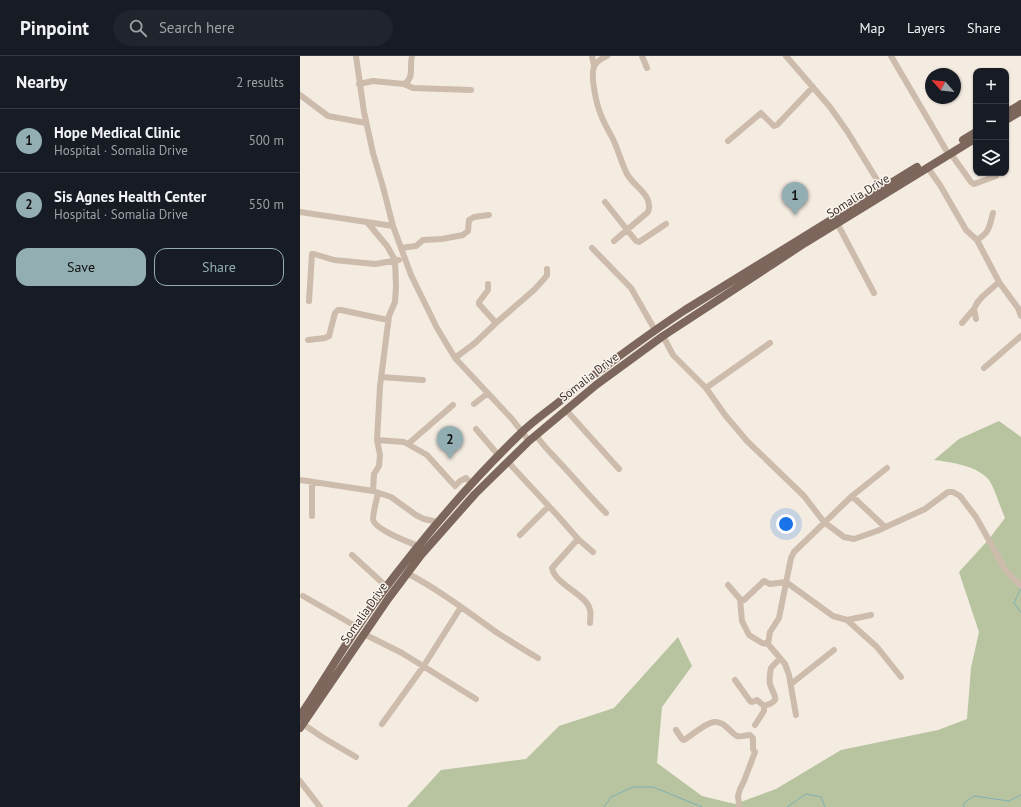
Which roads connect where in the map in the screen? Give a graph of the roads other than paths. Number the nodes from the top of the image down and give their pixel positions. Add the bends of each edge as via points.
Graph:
1 (356, 56) edge
2 (412, 56) edge
3 (592, 56) edge
4 (607, 56) edge
5 (642, 56) edge
6 (786, 56) edge
7 (891, 56) edge
8 (594, 65) junction
9 (647, 68) dead end
10 (359, 84) junction
11 (404, 84) junction
12 (813, 86) junction
13 (471, 90) dead end
14 (300, 96) edge
15 (1021, 104) edge
16 (1009, 111) edge
17 (1021, 111) edge
18 (1009, 118) edge
19 (366, 123) junction
20 (973, 134) edge
21 (973, 140) edge
22 (728, 142) dead end
23 (948, 152) junction
24 (928, 168) junction
25 (996, 176) dead end
26 (882, 188) junction
27 (605, 202) dead end
28 (300, 212) edge
29 (993, 213) dead end
30 (489, 215) dead end
31 (367, 222) junction
32 (837, 223) junction
33 (666, 224) dead end
34 (393, 226) junction
35 (627, 230) junction
36 (977, 240) junction
37 (614, 241) dead end
38 (401, 248) junction
39 (592, 248) dead end
40 (404, 259) junction
41 (395, 260) junction
42 (547, 269) dead end
43 (999, 282) junction
44 (488, 284) dead end
45 (874, 293) dead end
46 (309, 301) dead end
47 (1019, 307) edge
48 (974, 309) junction
49 (1021, 316) edge
50 (976, 319) dead end
51 (388, 320) junction
52 (496, 322) junction
53 (962, 323) dead end
54 (655, 330) junction
55 (663, 336) junction
56 (1021, 336) edge
57 (308, 340) dead end
58 (770, 343) dead end
59 (455, 358) junction
60 (984, 368) dead end
61 (381, 377) junction
62 (423, 380) dead end
63 (706, 388) junction
64 (488, 393) junction
65 (474, 404) dead end
66 (454, 405) dead end
67 (566, 410) junction
68 (476, 429) dead end
69 (522, 432) junction
70 (536, 435) junction
71 (377, 440) junction
72 (529, 441) junction
73 (408, 444) junction
74 (498, 456) junction
75 (508, 462) junction
76 (887, 468) dead end
77 (619, 469) dead end
78 (300, 480) edge
79 (312, 482) junction
80 (472, 484) junction
81 (375, 492) junction
82 (852, 496) junction
83 (549, 506) junction
84 (606, 513) dead end
85 (312, 516) dead end
86 (438, 522) junction
87 (824, 522) junction
88 (885, 528) junction
89 (520, 535) dead end
90 (578, 539) junction
91 (418, 546) junction
92 (593, 552) dead end
93 (352, 555) dead end
94 (407, 573) junction
95 (786, 582) junction
96 (728, 585) dead end
97 (1021, 586) edge
98 (386, 587) junction
99 (303, 596) dead end
100 (740, 599) junction
101 (461, 607) junction
102 (871, 615) dead end
103 (847, 620) junction
104 (590, 623) dead end
105 (357, 627) junction
106 (364, 634) junction
107 (768, 644) junction
108 (834, 650) dead end
109 (538, 658) dead end
110 (780, 658) junction
111 (423, 667) junction
112 (901, 677) dead end
113 (735, 680) dead end
114 (791, 684) junction
115 (476, 699) dead end
116 (764, 706) junction
117 (796, 715) dead end
118 (301, 723) edge
119 (382, 724) dead end
120 (755, 725) dead end
121 (676, 730) dead end
122 (356, 757) dead end
123 (300, 781) edge
124 (320, 807) edge
125 (738, 807) edge

1 - 10 street
2 - 11 street via 411,76
3 - 8 street
4 - 8 street
5 - 9 street
6 - 12 street
7 - 23 street
8 - 35 street via 593,76 600,114 628,175 650,203 648,212
10 - 11 street via 373,81
10 - 19 street
11 - 13 street via 413,88
12 - 22 street via 777,125 774,126 761,113
12 - 26 street via 848,131
14 - 19 street via 328,116
15 - 16 main road
17 - 18 main road
19 - 34 street
20 - 23 main road, Somalia Drive
21 - 23 main road, Somalia Drive
23 - 24 main road, Somalia Drive
23 - 25 street via 974,184
23 - 26 main road, Somalia Drive
24 - 32 main road, Somalia Drive
24 - 36 street via 964,227
26 - 54 main road, Somalia Drive
27 - 35 street
28 - 31 street
29 - 36 street via 986,234
30 - 38 street via 469,220 468,231 464,235 423,240 416,246
31 - 34 street
31 - 41 street
32 - 45 street
32 - 55 main road, Somalia Drive
33 - 35 street via 638,242
34 - 38 street
35 - 37 street
36 - 43 street
38 - 40 street
39 - 54 street via 631,288
40 - 41 street
40 - 59 street via 437,328
41 - 46 street via 374,264 334,260 312,254
41 - 51 street via 396,302
42 - 52 street via 547,275 537,287
43 - 47 street
43 - 48 street via 982,297
44 - 52 street via 488,290 479,304
47 - 49 street
48 - 50 street
48 - 53 street
51 - 57 street via 338,310 329,336
51 - 61 street
52 - 59 street
54 - 69 main road, Somalia Drive
55 - 63 street via 673,355
55 - 67 main road, Somalia Drive
56 - 60 street
58 - 63 street
59 - 64 street
61 - 62 street
61 - 71 street
63 - 87 street via 747,441 804,496
64 - 65 street
64 - 69 street
66 - 73 street
67 - 70 main road, Somalia Drive
67 - 77 street
68 - 74 street
69 - 72 street
69 - 74 main road, Somalia Drive
70 - 72 main road, Somalia Drive
70 - 84 street via 544,447
71 - 73 street
71 - 81 street via 380,455 379,466 374,474
72 - 75 main road, Somalia Drive
73 - 80 street via 427,455 453,485 456,486 466,478
74 - 80 main road, Somalia Drive
75 - 83 street
75 - 94 main road, Somalia Drive via 441,531
76 - 82 street
78 - 79 street
79 - 81 street
79 - 85 street
80 - 86 main road, Somalia Drive
81 - 86 street via 391,497 424,519
81 - 91 street via 373,521 376,525
82 - 87 street
82 - 88 street
83 - 89 street
83 - 90 street
86 - 91 main road, Somalia Drive
87 - 88 street via 844,537 854,539
87 - 95 street via 794,552
88 - 97 street via 925,509 948,492 953,492 960,496 976,517 1006,571
90 - 92 street
90 - 104 street via 552,568 557,578 588,605
91 - 98 main road, Somalia Drive
93 - 98 street
94 - 101 street
94 - 106 main road, Somalia Drive
95 - 100 street via 770,584 764,581 744,600
95 - 103 street via 833,616
95 - 107 street via 779,618 770,632
96 - 100 street
98 - 105 main road, Somalia Drive
99 - 105 street
100 - 107 street via 742,621 749,635
101 - 109 street
101 - 111 street
102 - 103 street
103 - 112 street via 877,647
105 - 118 main road, Somalia Drive
106 - 111 street
106 - 118 main road, Somalia Drive
107 - 110 street
108 - 114 street
110 - 114 street via 786,664
110 - 116 street via 771,668 770,684 775,699 771,704
111 - 115 street
111 - 119 street
113 - 116 street via 750,701 757,700
114 - 117 street
116 - 120 street
118 - 122 street
121 - 125 street via 684,740 715,722 724,724 738,736 750,735 754,738 755,752 740,789
123 - 124 street

